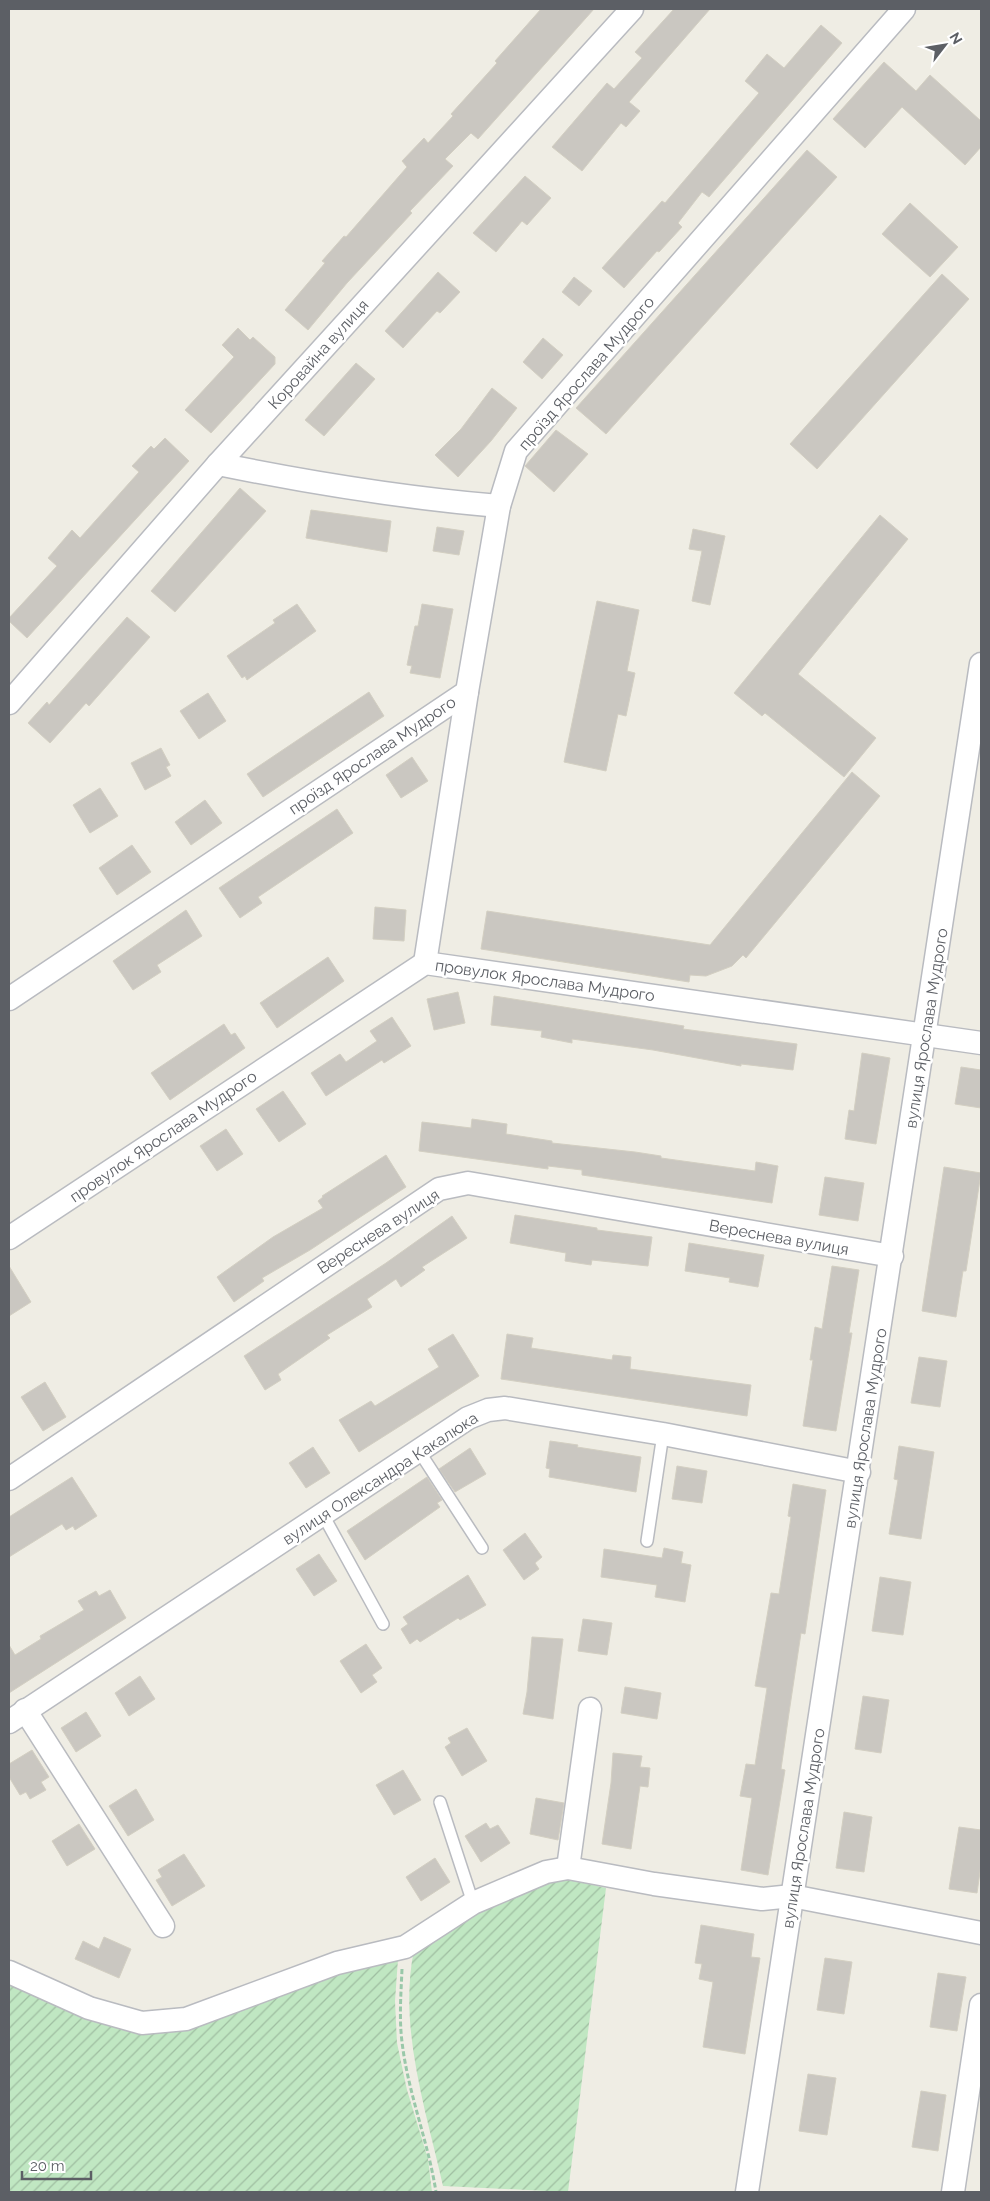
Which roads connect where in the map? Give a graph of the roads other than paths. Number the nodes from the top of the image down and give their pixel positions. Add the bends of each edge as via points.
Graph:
1 (632, 9) edge
2 (904, 9) edge
3 (218, 464) junction
4 (499, 506) junction
5 (981, 664) edge
6 (466, 692) junction
7 (9, 702) edge
8 (424, 963) junction
9 (9, 998) edge
10 (926, 1034) junction
11 (981, 1043) edge
12 (9, 1238) edge
13 (892, 1256) junction
14 (663, 1434) junction
15 (418, 1451) junction
16 (858, 1472) junction
17 (9, 1479) edge
18 (322, 1514) junction
19 (647, 1541) dead end
20 (482, 1548) dead end
21 (383, 1624) dead end
22 (590, 1709) dead end
23 (17, 1716) edge
24 (440, 1802) dead end
25 (568, 1868) junction
26 (792, 1896) junction
27 (473, 1902) junction
28 (163, 1926) dead end
29 (981, 1933) edge
30 (9, 1972) edge
31 (981, 2006) edge
32 (747, 2192) edge
33 (953, 2192) edge

1 - 3 street, Коровайна вулиця
2 - 4 street, проїзд Ярослава Мудрого via 516,451
3 - 4 street via 307,482
3 - 7 street, Коровайна вулиця
4 - 6 street, проїзд Ярослава Мудрого
5 - 10 street, вулиця Ярослава Мудрого
6 - 8 street
6 - 9 street, проїзд Ярослава Мудрого
8 - 10 street, провулок Ярослава Мудрого
8 - 12 street, провулок Ярослава Мудрого
10 - 11 street, провулок Ярослава Мудрого
10 - 13 street, вулиця Ярослава Мудрого
13 - 16 street, вулиця Ярослава Мудрого
13 - 17 street, Вереснева вулиця via 468,1183 439,1189
14 - 15 street, вулиця Олександра Какалюка via 505,1408 488,1410 468,1418
14 - 16 street, вулиця Олександра Какалюка
14 - 19 lane
15 - 18 street, вулиця Олександра Какалюка
15 - 20 lane
16 - 26 street, вулиця Ярослава Мудрого
18 - 21 lane
18 - 23 street, вулиця Олександра Какалюка
22 - 25 street
23 - 28 street
24 - 27 lane
25 - 26 street via 762,1899
25 - 27 street via 546,1872
26 - 29 street
26 - 32 street, вулиця Ярослава Мудрого
27 - 30 street via 405,1947 337,1964 186,2019 142,2023 89,2008
31 - 33 street

